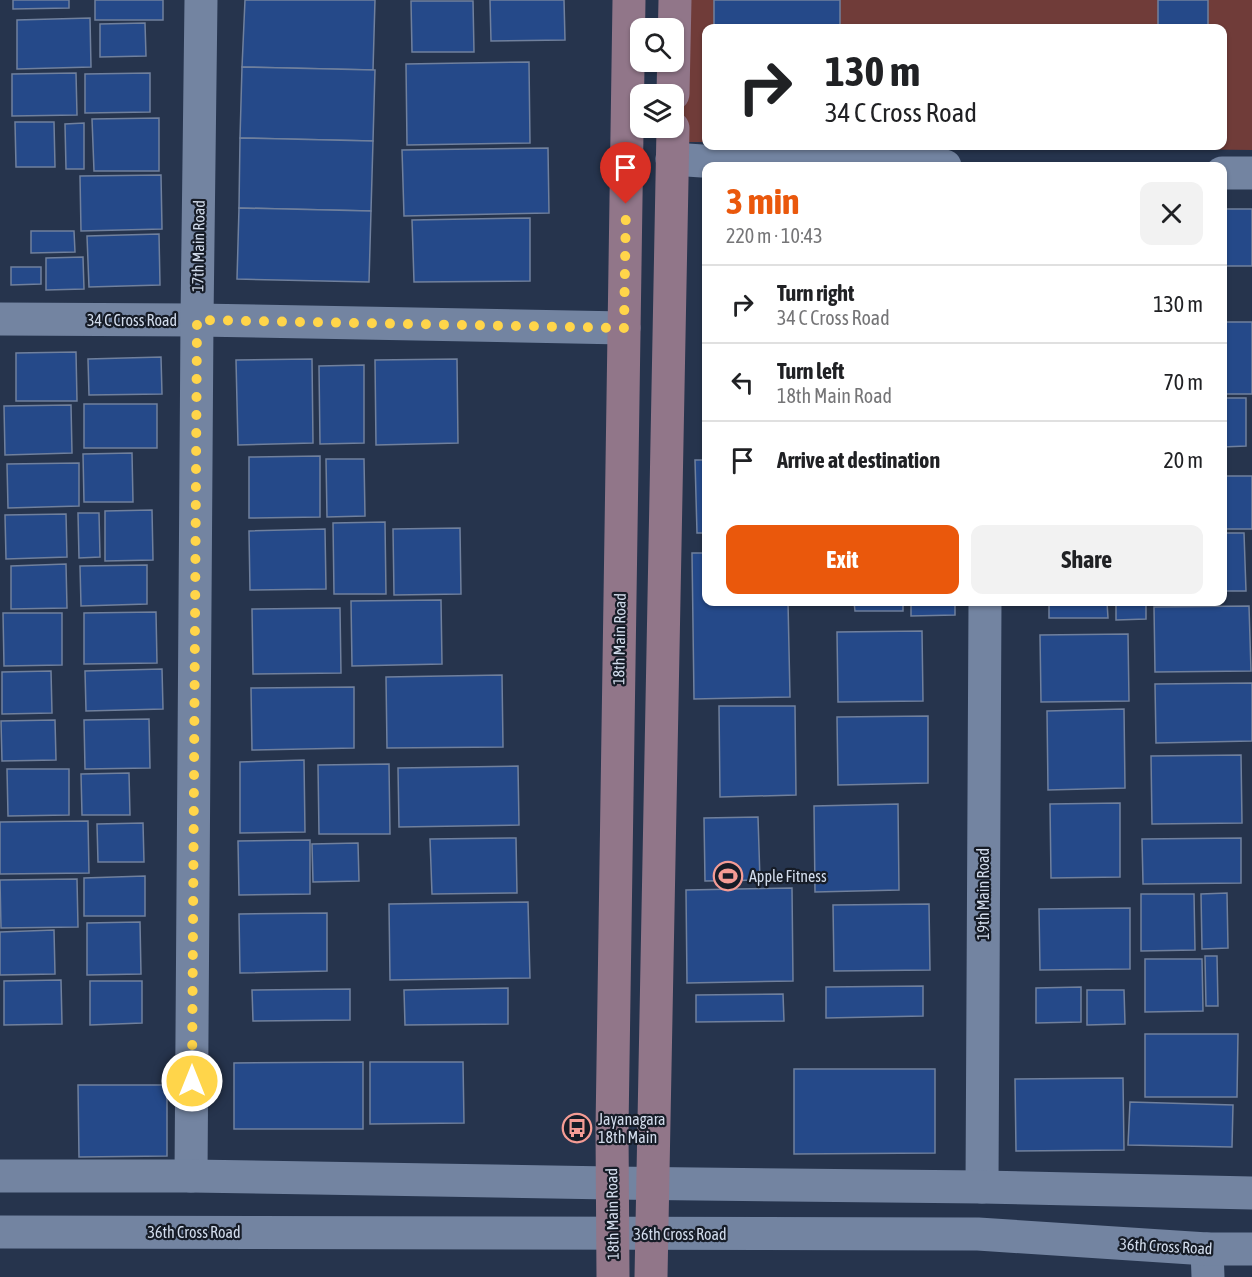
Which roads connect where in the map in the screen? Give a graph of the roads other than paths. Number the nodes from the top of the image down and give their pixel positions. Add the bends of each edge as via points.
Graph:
1 (201, 0) edge
2 (629, 0) edge
3 (675, 0) edge
4 (673, 84) edge
5 (672, 143) edge
6 (751, 162) edge
7 (1227, 173) edge
8 (1252, 173) edge
9 (0, 319) edge
10 (197, 320) junction
11 (624, 328) junction
12 (985, 606) edge
13 (0, 1176) edge
14 (191, 1176) junction
15 (611, 1183) junction
16 (654, 1183) junction
17 (982, 1186) junction
18 (1252, 1193) edge
19 (0, 1232) edge
20 (612, 1234) junction
21 (652, 1234) junction
22 (1252, 1249) edge
23 (1207, 1263) edge
24 (613, 1277) edge
25 (651, 1277) edge

1 - 10 street, 17th Main Road
2 - 11 main road, 18th Main Road
3 - 4 main road
5 - 6 street via 702,161
5 - 16 main road
7 - 8 street
9 - 10 street, 34 C Cross Road
10 - 11 street, 34 C Cross Road
10 - 14 street, 17th Main Road
11 - 15 main road, 18th Main Road
12 - 17 street, 19th Main Road
13 - 14 street
14 - 15 street
15 - 16 street
15 - 20 main road, 18th Main Road
16 - 17 street
16 - 21 main road
17 - 18 street
19 - 20 street, 36th Cross Road
20 - 21 street, 36th Cross Road
20 - 24 main road, 18th Main Road
21 - 23 street, 36th Cross Road via 978,1234
21 - 25 main road
22 - 23 street, 36th Cross Road

